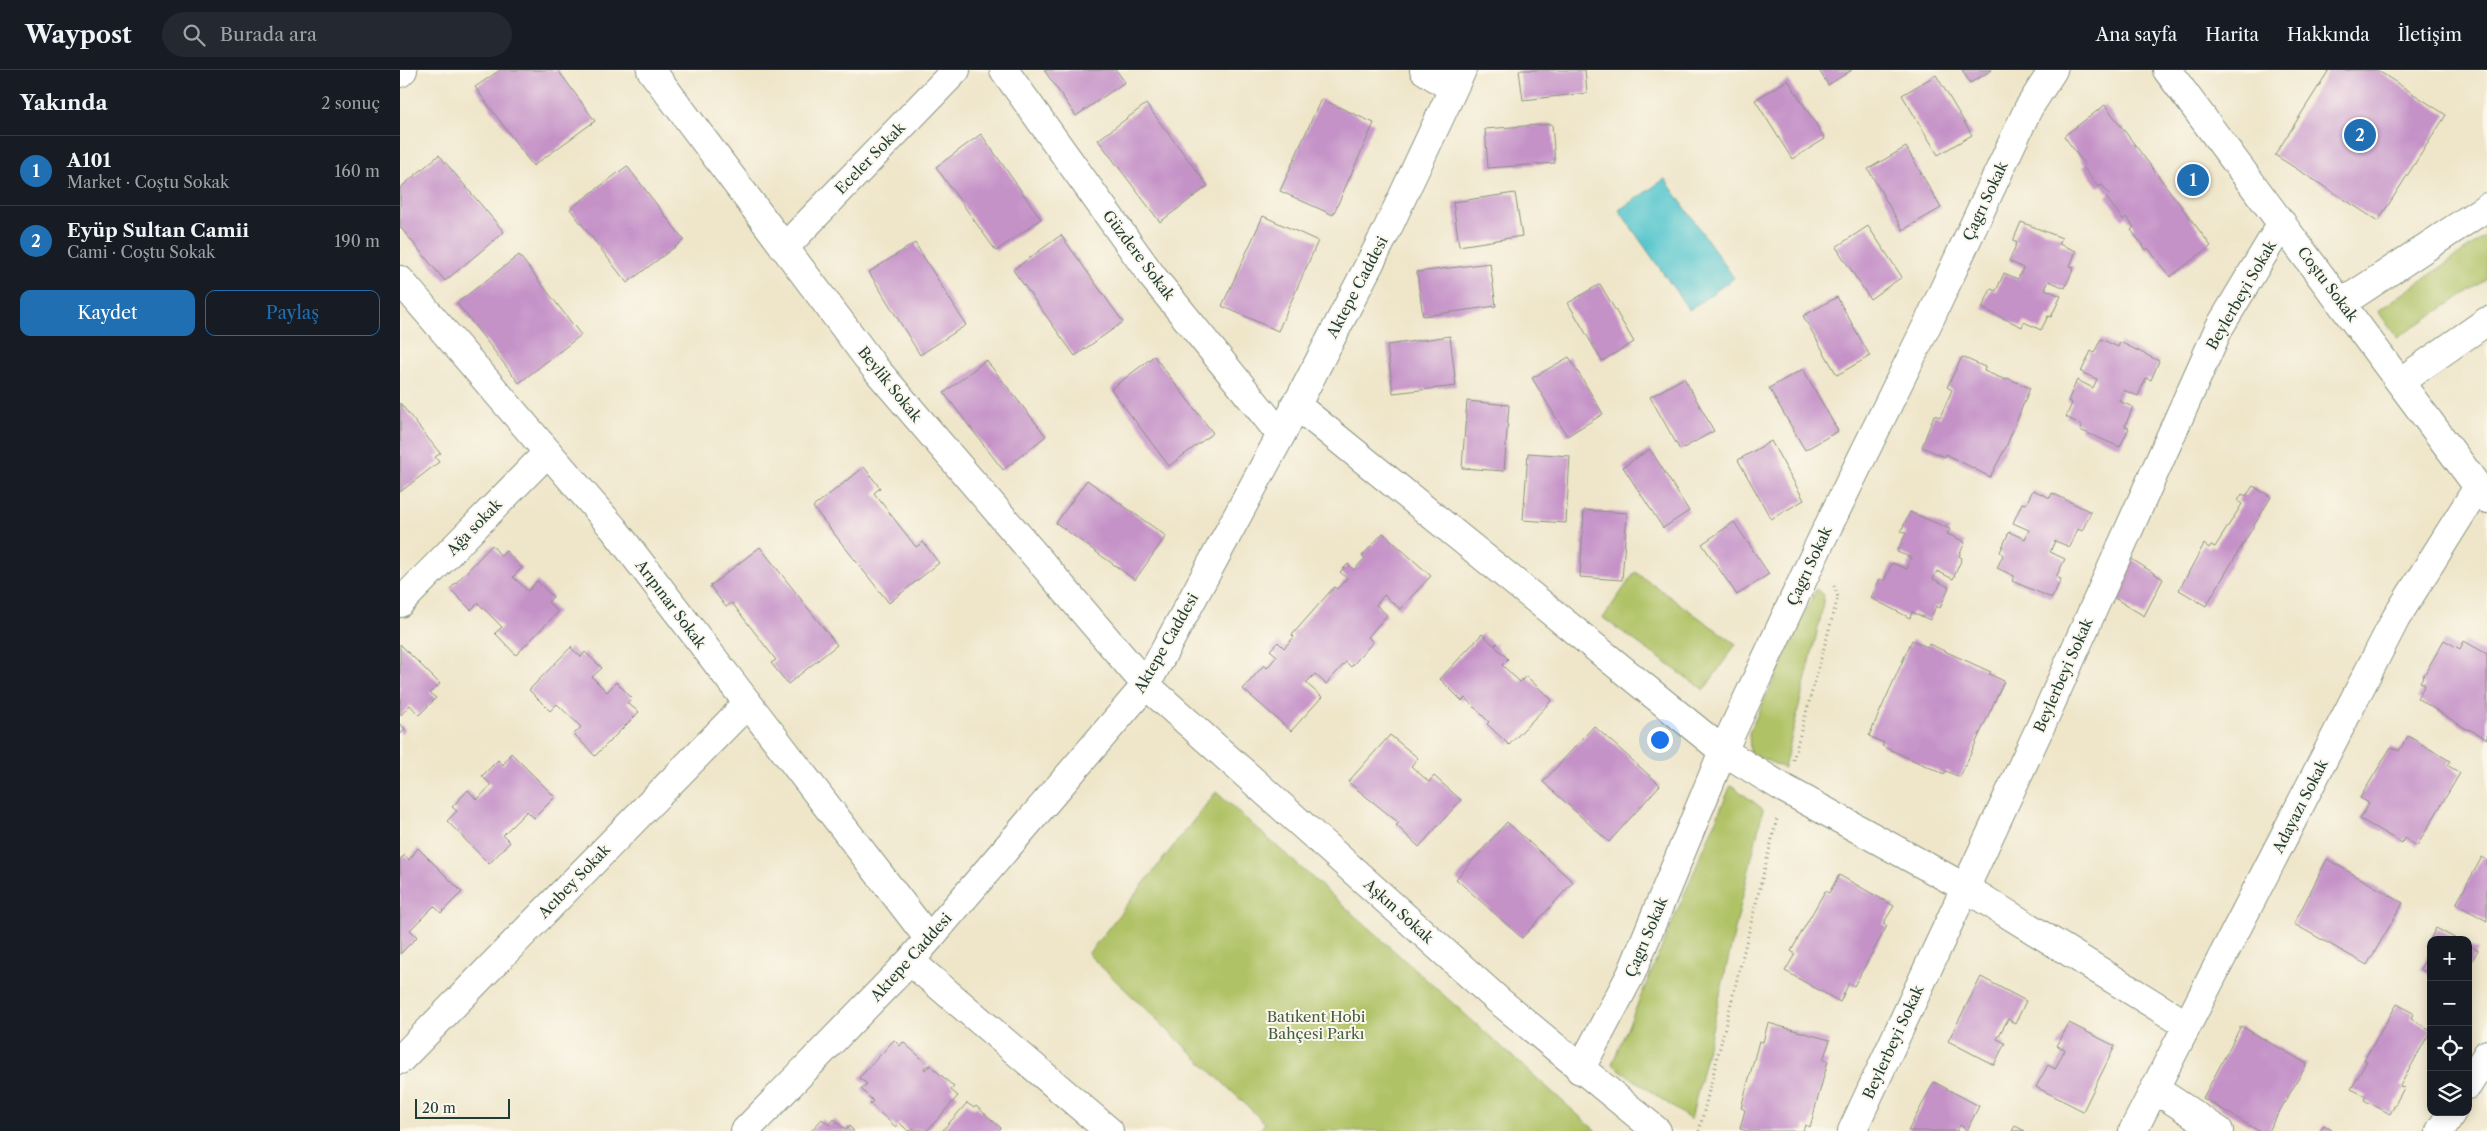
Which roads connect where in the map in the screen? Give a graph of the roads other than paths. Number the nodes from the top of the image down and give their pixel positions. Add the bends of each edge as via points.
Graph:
1 (403, 70) edge
2 (651, 70) edge
3 (956, 70) edge
4 (1004, 70) edge
5 (1424, 70) edge
6 (2053, 70) edge
7 (2167, 70) edge
8 (400, 73) edge
9 (1458, 79) edge
10 (2487, 207) edge
11 (2282, 223) junction
12 (784, 248) junction
13 (400, 280) edge
14 (2342, 303) junction
15 (2487, 321) edge
16 (2401, 381) junction
17 (1295, 404) junction
18 (1281, 435) junction
19 (548, 452) junction
20 (2483, 493) edge
21 (400, 603) edge
22 (1146, 685) junction
23 (748, 703) junction
24 (1723, 751) junction
25 (1964, 887) junction
26 (929, 939) junction
27 (910, 961) junction
28 (2187, 1025) junction
29 (2487, 1054) edge
30 (400, 1060) edge
31 (1580, 1070) junction
32 (2472, 1078) edge
33 (2155, 1089) junction
34 (2449, 1116) edge
35 (745, 1131) edge
36 (1108, 1131) edge
37 (1657, 1131) edge
38 (1852, 1131) edge
39 (2133, 1131) edge
40 (2219, 1131) edge
41 (2440, 1131) edge

1 - 8 street
2 - 12 street, Beylik Sokak
3 - 12 street, Eceler Sokak
4 - 18 street, Güzdere Sokak via 1152,276
5 - 9 street
6 - 24 street, Çagrı Sokak via 2028,109
7 - 11 street, Coştu Sokak
9 - 17 street, Aktepe Caddesi via 1385,234
10 - 14 street
11 - 14 street, Coştu Sokak
11 - 25 street, Beylerbeyi Sokak via 2219,328 2044,719
12 - 22 street, Beylik Sokak via 875,368
13 - 19 street, Arıpınar Sokak
14 - 16 street, Coştu Sokak
15 - 16 street
16 - 20 street, Coştu Sokak
17 - 18 street, Aktepe Caddesi
17 - 24 street
18 - 22 street, Aktepe Caddesi
19 - 21 street, Ağa sokak
19 - 23 street, Arıpınar Sokak via 614,529
20 - 28 street, Adayazı Sokak via 2396,618
22 - 26 street, Aktepe Caddesi
22 - 31 street, Aşkın Sokak
23 - 26 street, Arıpınar Sokak
23 - 30 street, Acıbey Sokak
24 - 25 street via 1785,789
24 - 31 street, Çagrı Sokak via 1631,974
25 - 28 street
25 - 38 street, Beylerbeyi Sokak
26 - 27 street, Aktepe Caddesi
27 - 35 street, Aktepe Caddesi
27 - 36 street
28 - 33 street, Adayazı Sokak
29 - 32 street
31 - 37 street, Aşkın Sokak
33 - 39 street, Adayazı Sokak
33 - 40 street
34 - 41 street

